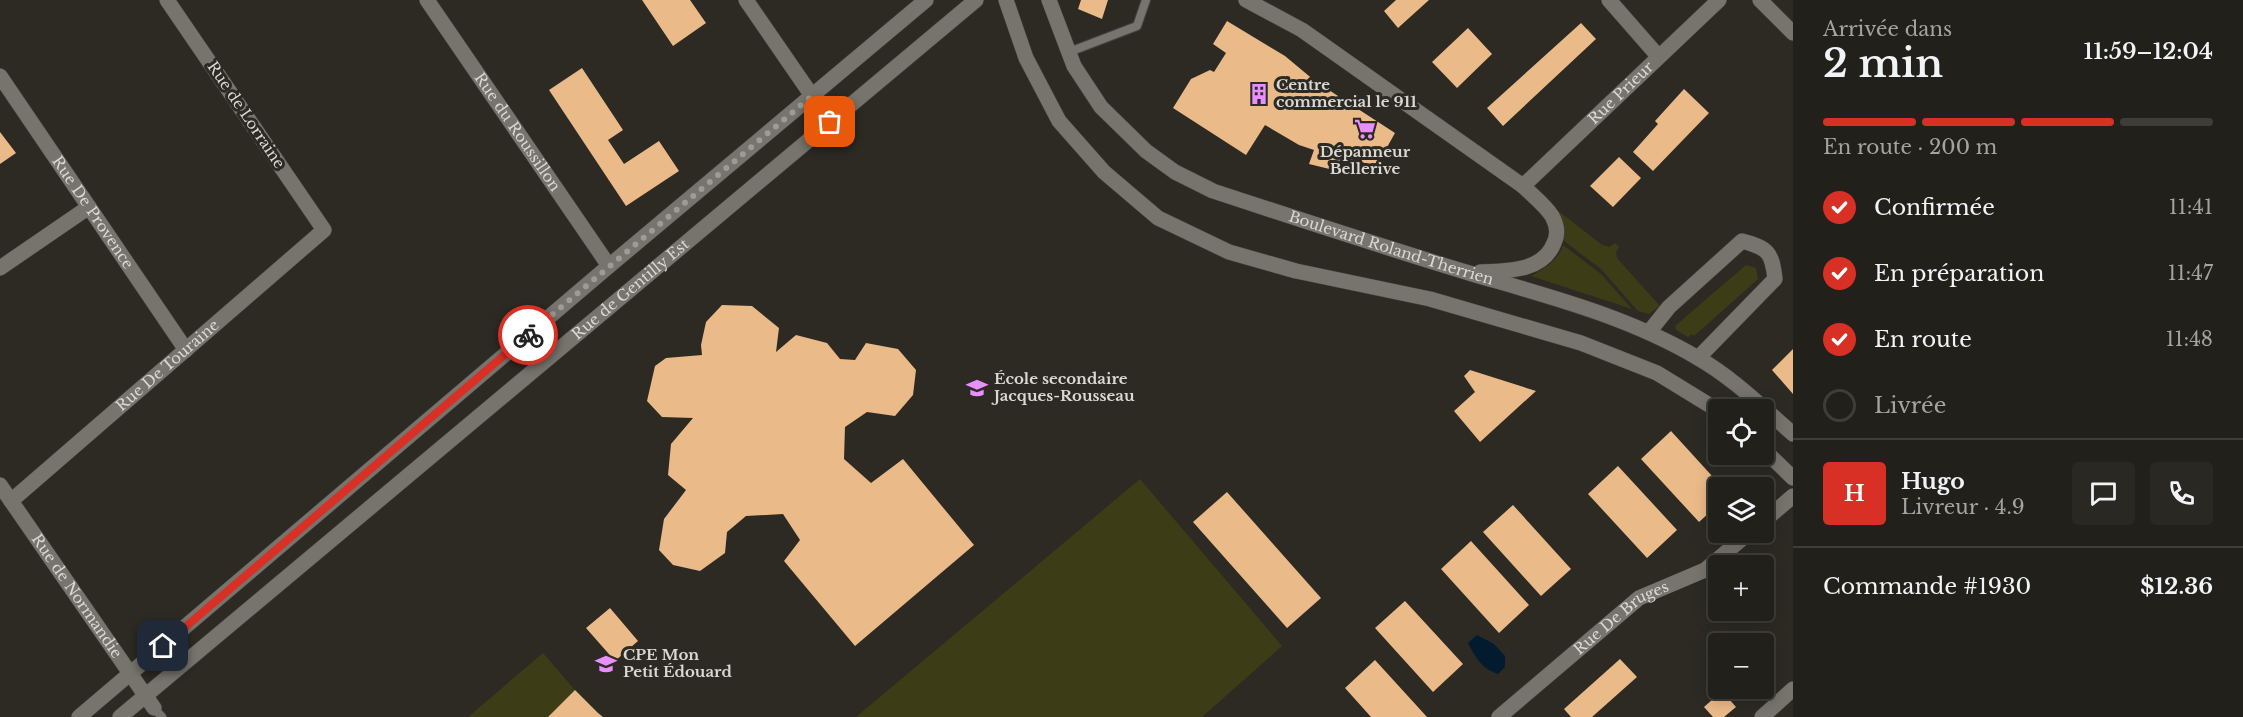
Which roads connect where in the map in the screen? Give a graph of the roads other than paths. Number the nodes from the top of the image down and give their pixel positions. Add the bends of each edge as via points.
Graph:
1 (167, 0) edge
2 (427, 0) edge
3 (746, 0) edge
4 (926, 0) edge
5 (976, 0) edge
6 (1006, 0) edge
7 (1049, 0) edge
8 (1146, 0) edge
9 (1246, 0) edge
10 (1609, 0) edge
11 (1719, 0) edge
12 (1760, 0) edge
13 (1793, 33) edge
14 (1069, 52) junction
15 (1658, 56) junction
16 (0, 76) edge
17 (812, 96) junction
18 (830, 122) junction
19 (1523, 186) junction
20 (89, 207) junction
21 (324, 230) joint
22 (609, 266) junction
23 (0, 268) edge
24 (1467, 272) junction
25 (1649, 332) junction
26 (186, 350) junction
27 (1698, 358) junction
28 (1708, 404) edge
29 (1793, 434) edge
30 (1774, 460) edge
31 (1793, 478) edge
32 (0, 484) edge
33 (1793, 496) edge
34 (11, 501) junction
35 (1774, 512) edge
36 (1737, 543) edge
37 (130, 674) junction
38 (1793, 689) edge
39 (154, 707) edge
40 (79, 717) edge
41 (120, 717) edge
42 (1499, 717) edge
43 (1762, 717) edge

1 - 21 street, Rue de Lorraine
2 - 22 street, Rue du Roussillon
3 - 17 street
4 - 17 street, Rue de Gentilly Est
5 - 18 street, Rue de Gentilly Est
6 - 28 street via 1026,58 1059,121 1104,172 1158,218 1229,252 1296,271 1430,299 1581,343 1657,373
7 - 14 street, Boulevard Roland-Therrien
8 - 14 lane via 1137,26
9 - 19 street via 1302,30
10 - 15 street
11 - 15 street, Rue Prieur
12 - 13 street
14 - 24 street, Boulevard Roland-Therrien via 1101,107 1146,151 1175,172 1213,191
15 - 19 street, Rue Prieur
16 - 20 street, Rue De Provence
17 - 18 street
17 - 22 street, Rue de Gentilly Est
18 - 39 street, Rue de Gentilly Est
19 - 24 street via 1556,224 1557,237 1547,257 1527,267
20 - 23 street
20 - 26 street, Rue De Provence
21 - 26 street, Rue De Touraine
22 - 37 street, Rue de Gentilly Est
24 - 25 street, Boulevard Roland-Therrien via 1576,304
25 - 27 street, Boulevard Roland-Therrien
25 - 27 street via 1669,307 1742,241 1760,245 1773,259 1775,279
26 - 34 street, Rue De Touraine
27 - 29 street, Boulevard Roland-Therrien via 1734,382
30 - 31 street
32 - 34 street, Rue de Normandie
33 - 35 street
34 - 37 street, Rue de Normandie
36 - 42 street, Rue De Bruges via 1705,570 1639,598
37 - 39 street, Rue de Normandie
37 - 40 street, Rue de Gentilly Est
38 - 43 street
39 - 41 street, Rue de Gentilly Est

